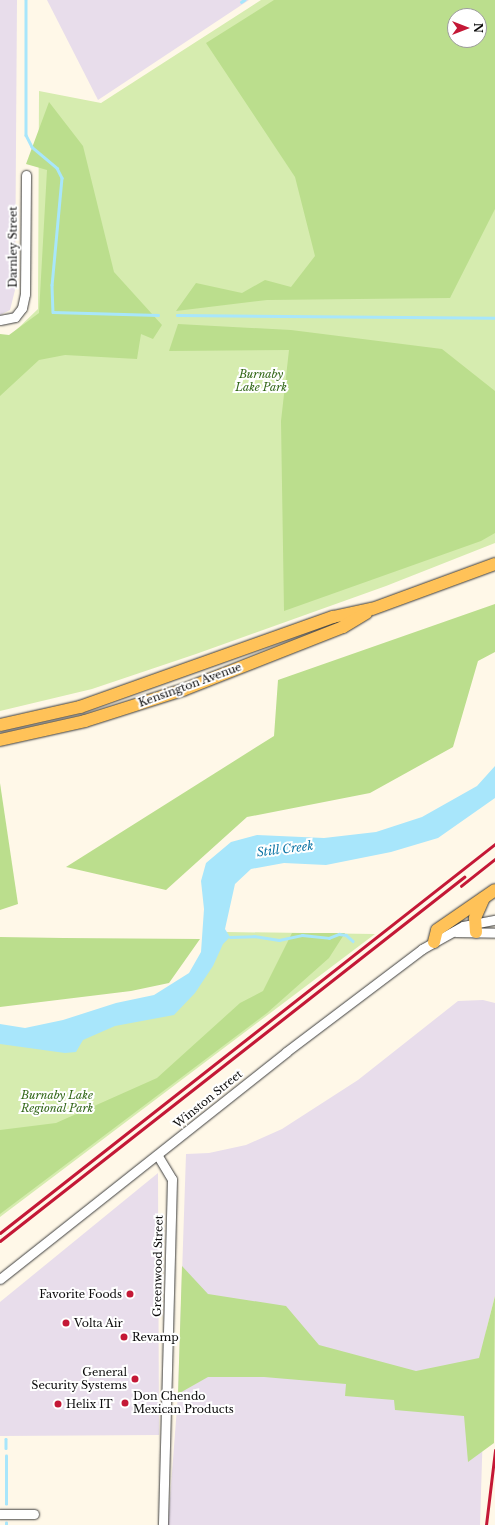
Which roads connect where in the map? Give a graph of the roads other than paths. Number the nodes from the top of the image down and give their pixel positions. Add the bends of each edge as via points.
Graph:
1 (26, 176) dead end
2 (0, 320) edge
3 (495, 564) edge
4 (372, 609) junction
5 (0, 725) edge
6 (0, 740) edge
7 (495, 890) edge
8 (484, 898) junction
9 (495, 920) edge
10 (476, 928) junction
11 (495, 933) edge
12 (434, 942) junction
13 (158, 1156) junction
14 (0, 1279) edge
15 (0, 1514) edge
16 (34, 1514) dead end
17 (163, 1525) edge

1 - 2 street, Darnley Street via 25,294 22,308 15,317
3 - 4 main road, Kensington Avenue
4 - 5 main road, Kensington Avenue via 333,617 80,707
4 - 6 main road, Kensington Avenue via 343,627 183,690 85,721
7 - 8 main road
8 - 10 main road
8 - 12 main road via 478,899 437,930
9 - 10 street
10 - 11 street
10 - 12 street, Winston Street via 462,926 456,932
12 - 13 street, Winston Street via 286,1052
13 - 14 street, Winston Street
13 - 17 street, Greenwood Street via 172,1179
15 - 16 street

